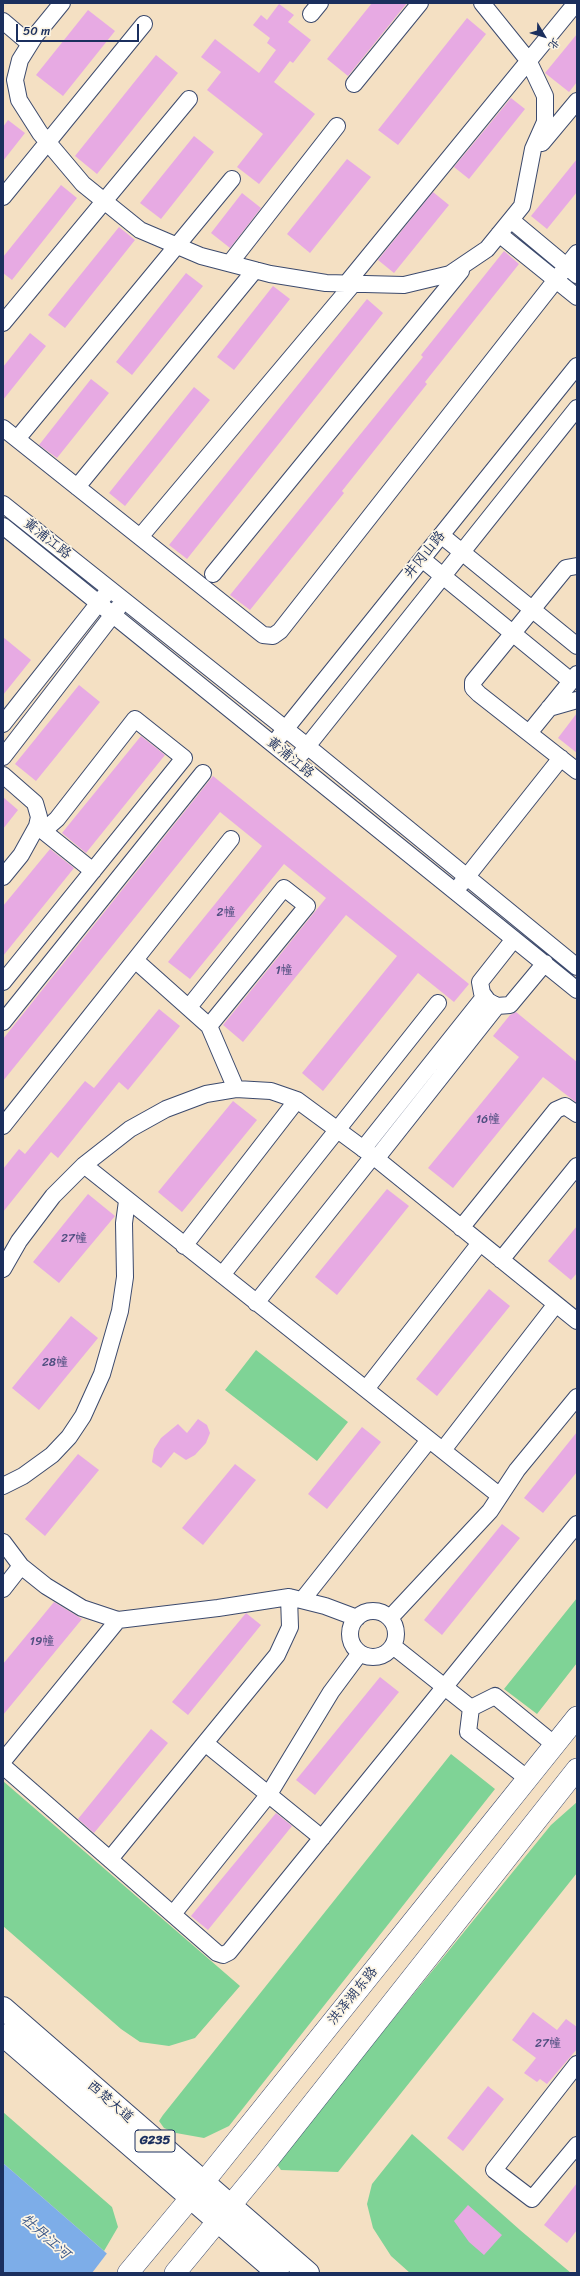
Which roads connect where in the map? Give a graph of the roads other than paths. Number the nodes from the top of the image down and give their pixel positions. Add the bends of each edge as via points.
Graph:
1 (62, 3) edge
2 (420, 3) edge
3 (482, 3) edge
4 (576, 3) edge
5 (3, 22) edge
6 (144, 24) dead end
7 (30, 44) junction
8 (528, 60) junction
9 (17, 69) junction
10 (354, 84) dead end
11 (3, 86) edge
12 (189, 99) dead end
13 (577, 101) edge
14 (338, 126) dead end
15 (48, 142) junction
16 (532, 155) junction
17 (232, 178) dead end
18 (3, 196) edge
19 (104, 201) junction
20 (510, 220) junction
21 (499, 234) junction
22 (176, 246) junction
23 (577, 253) edge
24 (230, 263) junction
25 (467, 263) junction
26 (255, 270) junction
27 (572, 270) edge
28 (556, 280) junction
29 (350, 284) junction
30 (577, 297) edge
31 (3, 323) edge
32 (577, 366) edge
33 (577, 408) edge
34 (3, 428) edge
35 (17, 439) junction
36 (77, 487) junction
37 (3, 504) edge
38 (3, 526) edge
39 (441, 535) junction
40 (140, 537) junction
41 (462, 552) junction
42 (422, 559) junction
43 (577, 566) edge
44 (213, 574) dead end
45 (443, 575) junction
46 (110, 589) junction
47 (124, 600) junction
48 (98, 603) junction
49 (532, 609) junction
50 (112, 615) junction
51 (513, 633) junction
52 (577, 646) edge
53 (574, 677) edge
54 (577, 700) edge
55 (549, 708) junction
56 (3, 724) edge
57 (286, 729) junction
58 (529, 733) junction
59 (273, 744) junction
60 (307, 746) junction
61 (3, 757) edge
62 (561, 758) junction
63 (295, 762) junction
64 (577, 771) edge
65 (203, 773) dead end
66 (3, 775) edge
67 (37, 826) junction
68 (231, 839) dead end
69 (93, 871) junction
70 (466, 876) junction
71 (3, 877) edge
72 (455, 891) junction
73 (514, 939) junction
74 (135, 960) junction
75 (545, 963) junction
76 (577, 967) edge
77 (3, 982) edge
78 (577, 990) edge
79 (484, 997) junction
80 (438, 1003) dead end
81 (497, 1006) junction
82 (189, 1007) junction
83 (3, 1022) edge
84 (209, 1026) junction
85 (236, 1089) junction
86 (297, 1100) junction
87 (577, 1114) edge
88 (3, 1126) edge
89 (338, 1130) junction
90 (371, 1155) junction
91 (84, 1165) junction
92 (577, 1166) edge
93 (127, 1201) junction
94 (461, 1228) junction
95 (480, 1243) junction
96 (184, 1246) junction
97 (501, 1260) junction
98 (3, 1269) edge
99 (222, 1275) junction
100 (256, 1303) junction
101 (556, 1304) junction
102 (577, 1321) edge
103 (366, 1389) junction
104 (577, 1397) edge
105 (429, 1440) junction
106 (443, 1450) junction
107 (3, 1486) edge
108 (500, 1496) junction
109 (577, 1524) edge
110 (3, 1542) edge
111 (21, 1566) junction
112 (3, 1589) edge
113 (296, 1598) junction
114 (357, 1618) junction
115 (390, 1618) junction
116 (118, 1620) junction
117 (393, 1646) junction
118 (360, 1653) junction
119 (445, 1687) junction
120 (471, 1708) junction
121 (577, 1717) edge
122 (205, 1743) junction
123 (555, 1745) junction
124 (3, 1761) edge
125 (3, 1766) edge
126 (577, 1769) edge
127 (528, 1779) junction
128 (269, 1795) junction
129 (322, 1838) junction
130 (110, 1859) junction
131 (172, 1914) junction
132 (3, 2008) edge
133 (3, 2035) edge
134 (577, 2064) edge
135 (577, 2145) edge
136 (197, 2190) junction
137 (224, 2214) junction
138 (133, 2267) edge
139 (175, 2273) edge
140 (278, 2273) edge
141 (308, 2273) edge

1 - 7 street
2 - 10 street
3 - 8 street
4 - 8 street
5 - 7 street
6 - 15 street
7 - 9 street
8 - 16 street via 545,96 545,122
8 - 29 street
9 - 11 street
9 - 15 street via 15,80 19,100
12 - 19 street
13 - 16 street
14 - 24 street
15 - 18 street
15 - 19 street via 83,184
16 - 20 street via 522,206
17 - 22 street
19 - 22 street via 140,230
19 - 31 street
20 - 21 street
20 - 27 street
21 - 25 street via 487,249
21 - 28 street
22 - 24 street via 201,256
22 - 35 street
23 - 27 street
24 - 26 street
25 - 29 street via 450,274 404,285
25 - 44 street
26 - 29 street via 326,284
26 - 36 street
27 - 28 street
28 - 30 street
28 - 40 street via 280,632 273,636 263,635
29 - 40 street
32 - 39 street, 井冈山路
33 - 41 street, 井冈山路
34 - 35 street
35 - 36 street
36 - 40 street
37 - 46 street, 黄浦江路
38 - 48 street, 黄浦江路
39 - 41 street
39 - 42 street, 井冈山路
41 - 45 street, 井冈山路
41 - 49 street
42 - 45 street
42 - 57 street, 井冈山路
43 - 49 street via 566,568
45 - 51 street
45 - 60 street, 井冈山路
46 - 47 street, 黄浦江路
46 - 48 street
47 - 50 street
47 - 57 street, 黄浦江路
48 - 50 street, 黄浦江路
48 - 56 street
49 - 51 street
49 - 52 street
50 - 59 street, 黄浦江路
50 - 61 street
51 - 53 street
51 - 58 street via 473,682 473,688
53 - 55 street
54 - 55 street
55 - 58 street
57 - 59 street, 井冈山路
57 - 60 street, 黄浦江路
58 - 62 street
59 - 63 street, 黄浦江路
60 - 63 street, 井冈山路
60 - 70 street, 黄浦江路
62 - 64 street
62 - 70 street
63 - 72 street, 黄浦江路
65 - 83 street
66 - 67 street via 35,803 39,810
67 - 69 street
67 - 69 street via 49,826 57,819 135,720 178,753 184,758
67 - 71 street via 21,855
68 - 74 street
69 - 77 street
70 - 72 street
70 - 76 street, 黄浦江路
72 - 73 street, 黄浦江路
73 - 75 street, 黄浦江路
73 - 79 street via 480,982
74 - 82 street
74 - 88 street
75 - 78 street, 黄浦江路
75 - 81 street via 513,1003
79 - 81 street
79 - 90 street
80 - 89 street
81 - 90 street
82 - 84 street
82 - 84 street via 284,888 307,906
84 - 85 street
85 - 86 street via 271,1091
85 - 91 street via 206,1094 166,1109 130,1129
86 - 89 street
86 - 96 street
87 - 94 street via 565,1106 556,1110
89 - 90 street
89 - 99 street
90 - 94 street
90 - 100 street
91 - 93 street
91 - 98 street via 53,1196 19,1241
92 - 97 street
93 - 96 street
93 - 107 street via 124,1224 125,1277 121,1304 102,1374 83,1416 69,1436 52,1455 23,1476
94 - 95 street
95 - 97 street
95 - 103 street
96 - 99 street
97 - 101 street
99 - 100 street
100 - 103 street
101 - 102 street
101 - 106 street
103 - 105 street
104 - 108 street via 517,1470
105 - 106 street
105 - 113 street
106 - 108 street
108 - 115 street via 490,1511
109 - 119 street
110 - 111 street
111 - 112 street
111 - 116 street via 46,1586 82,1608
113 - 114 street
113 - 116 street
113 - 122 street via 290,1627 277,1655
114 - 115 street via 370,1612 377,1612
114 - 118 street via 351,1632 354,1647
115 - 117 street via 396,1630
116 - 124 street
117 - 118 street via 380,1656 373,1657
117 - 119 street
118 - 128 street via 331,1692
119 - 120 street
119 - 129 street
120 - 123 street via 495,1696
120 - 127 street via 468,1732
121 - 123 main road, 洪泽湖东路
122 - 128 street
122 - 130 street
123 - 127 main road, 洪泽湖东路
125 - 130 street
126 - 137 main road
127 - 136 main road, 洪泽湖东路
128 - 129 street
128 - 131 street
129 - 131 street via 229,1952 223,1955 217,1953
130 - 131 street
132 - 136 highway, 西楚大道 / G235
133 - 136 highway, 西楚大道 / G235
134 - 135 street via 494,2170 532,2199
136 - 137 highway, 西楚大道 / G235
136 - 138 main road, 洪泽湖东路
137 - 139 main road
137 - 140 highway, 西楚大道 / G235
137 - 141 highway, 西楚大道 / G235

